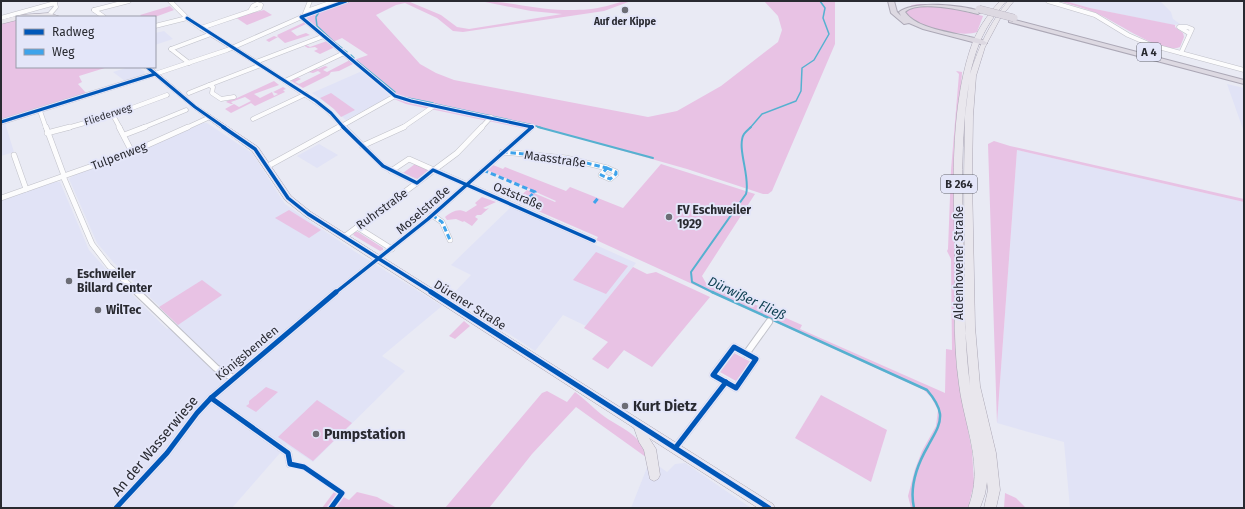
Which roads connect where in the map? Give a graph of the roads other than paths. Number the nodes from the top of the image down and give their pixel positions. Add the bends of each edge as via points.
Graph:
1 (129, 1) edge
2 (170, 1) edge
3 (310, 1) edge
4 (335, 1) edge
5 (891, 1) edge
6 (937, 1) edge
7 (951, 1) edge
8 (1003, 1) edge
9 (1011, 1) edge
10 (1048, 1) edge
11 (54, 2) edge
12 (965, 9) junction
13 (979, 10) junction
14 (250, 11) dead end
15 (304, 14) junction
16 (49, 15) junction
17 (34, 16) edge
18 (54, 16) edge
19 (103, 16) edge
20 (1, 18) edge
21 (16, 18) edge
22 (187, 18) junction
23 (1013, 19) junction
24 (1, 22) edge
25 (156, 26) edge
26 (202, 28) junction
27 (1189, 33) dead end
28 (211, 34) junction
29 (324, 36) junction
30 (979, 39) junction
31 (233, 47) junction
32 (344, 53) junction
33 (1181, 53) junction
34 (353, 61) dead end
35 (256, 62) junction
36 (189, 63) junction
37 (261, 65) junction
38 (148, 68) edge
39 (1244, 70) edge
40 (155, 74) junction
41 (1244, 77) edge
42 (286, 81) junction
43 (1244, 82) edge
44 (209, 85) junction
45 (167, 94) dead end
46 (186, 94) junction
47 (306, 94) junction
48 (395, 96) dead end
49 (234, 97) dead end
50 (434, 106) dead end
51 (186, 110) dead end
52 (40, 111) junction
53 (113, 115) junction
54 (491, 117) dead end
55 (210, 118) junction
56 (253, 119) dead end
57 (1, 122) edge
58 (342, 125) junction
59 (532, 127) dead end
60 (47, 133) junction
61 (124, 135) junction
62 (362, 146) junction
63 (132, 152) junction
64 (502, 152) junction
65 (14, 155) dead end
66 (268, 166) junction
67 (607, 168) dead end
68 (433, 170) junction
69 (391, 171) junction
70 (63, 174) junction
71 (417, 183) junction
72 (466, 185) junction
73 (26, 189) junction
74 (1, 198) edge
75 (432, 215) junction
76 (357, 227) junction
77 (344, 237) junction
78 (450, 240) dead end
79 (594, 241) dead end
80 (392, 249) junction
81 (379, 259) junction
82 (769, 322) dead end
83 (746, 354) junction
84 (233, 378) junction
85 (726, 382) junction
86 (211, 398) junction
87 (638, 424) junction
88 (676, 447) junction
89 (290, 464) dead end
90 (654, 475) dead end
91 (116, 508) edge
92 (769, 508) edge
93 (974, 508) edge
94 (990, 508) edge

1 - 19 street via 94,10
2 - 22 street
3 - 15 street
4 - 15 street
5 - 30 highway via 894,13 905,22 920,28
6 - 12 highway, A 4
7 - 13 highway, A 4
8 - 30 main road, Aldenhovener Straße / B 264 via 990,17
9 - 30 main road, Aldenhovener Straße / B 264
10 - 33 street via 1089,13 1134,38
11 - 16 street via 56,7
11 - 20 street
12 - 13 highway, A 4
12 - 30 highway via 923,2 910,4 902,11 905,18 917,25
13 - 23 highway, A 4
14 - 26 street
15 - 29 street
15 - 31 street
16 - 17 main road
16 - 18 main road
21 - 24 main road
22 - 25 street
22 - 26 street
23 - 41 highway, A 4
23 - 43 highway, A 4
26 - 28 street
27 - 33 street
28 - 31 street
28 - 36 street via 171,49
29 - 32 street
29 - 35 street
30 - 93 main road, Aldenhovener Straße / B 264 via 964,85 959,171 960,326 964,384 978,452 981,485
30 - 94 main road, Aldenhovener Straße / B 264 via 969,116 970,327 975,386 990,453 994,490
31 - 35 street
31 - 36 street
32 - 34 street
32 - 42 street
33 - 39 street
35 - 37 street
36 - 40 street
37 - 42 street
37 - 44 street
38 - 40 main road, Dürener Straße
40 - 46 main road, Dürener Straße
40 - 52 main road
42 - 47 street
44 - 46 street
44 - 49 street via 213,87 212,93 221,98
45 - 53 street, Fliederweg
46 - 55 main road, Dürener Straße
47 - 56 street
47 - 58 street via 331,112
48 - 58 street
50 - 62 street via 388,136
51 - 61 street
52 - 57 main road
52 - 60 street, Königsbenden
53 - 60 street, Fliederweg
53 - 61 street
54 - 68 street, Ruhrstraße via 456,152
55 - 63 street, Tulpenweg
55 - 66 main road, Dürener Straße via 255,149
58 - 62 street
58 - 66 street
59 - 64 street, Moselstraße
60 - 70 street, Königsbenden
61 - 63 street
62 - 69 street
63 - 70 street, Tulpenweg
64 - 67 street, Maasstraße via 566,158
64 - 72 street, Moselstraße
65 - 73 street
66 - 77 main road, Dürener Straße via 288,198
68 - 69 street, Oststraße via 409,159
68 - 71 street, Ruhrstraße
68 - 72 street, Oststraße
69 - 71 street
70 - 73 street, Tulpenweg
70 - 84 street, Königsbenden via 92,244 109,266 216,368
71 - 76 street, Ruhrstraße
72 - 75 street, Moselstraße
72 - 79 street, Oststraße
73 - 74 street, Tulpenweg
75 - 78 street via 441,218
75 - 80 street, Moselstraße
76 - 77 street, Ruhrstraße
76 - 80 street
77 - 81 main road, Dürener Straße
80 - 81 street, Moselstraße
81 - 84 street, Königsbenden
81 - 87 main road, Dürener Straße
82 - 83 street
83 - 85 street via 756,359 736,388
83 - 85 street via 734,347 713,375
84 - 86 street, Königsbenden
85 - 88 street
86 - 89 street, Königsbenden via 288,453
86 - 91 street, An der Wasserwiese via 167,453
87 - 88 main road, Dürener Straße
87 - 90 main road via 650,449
88 - 92 main road, Dürener Straße

